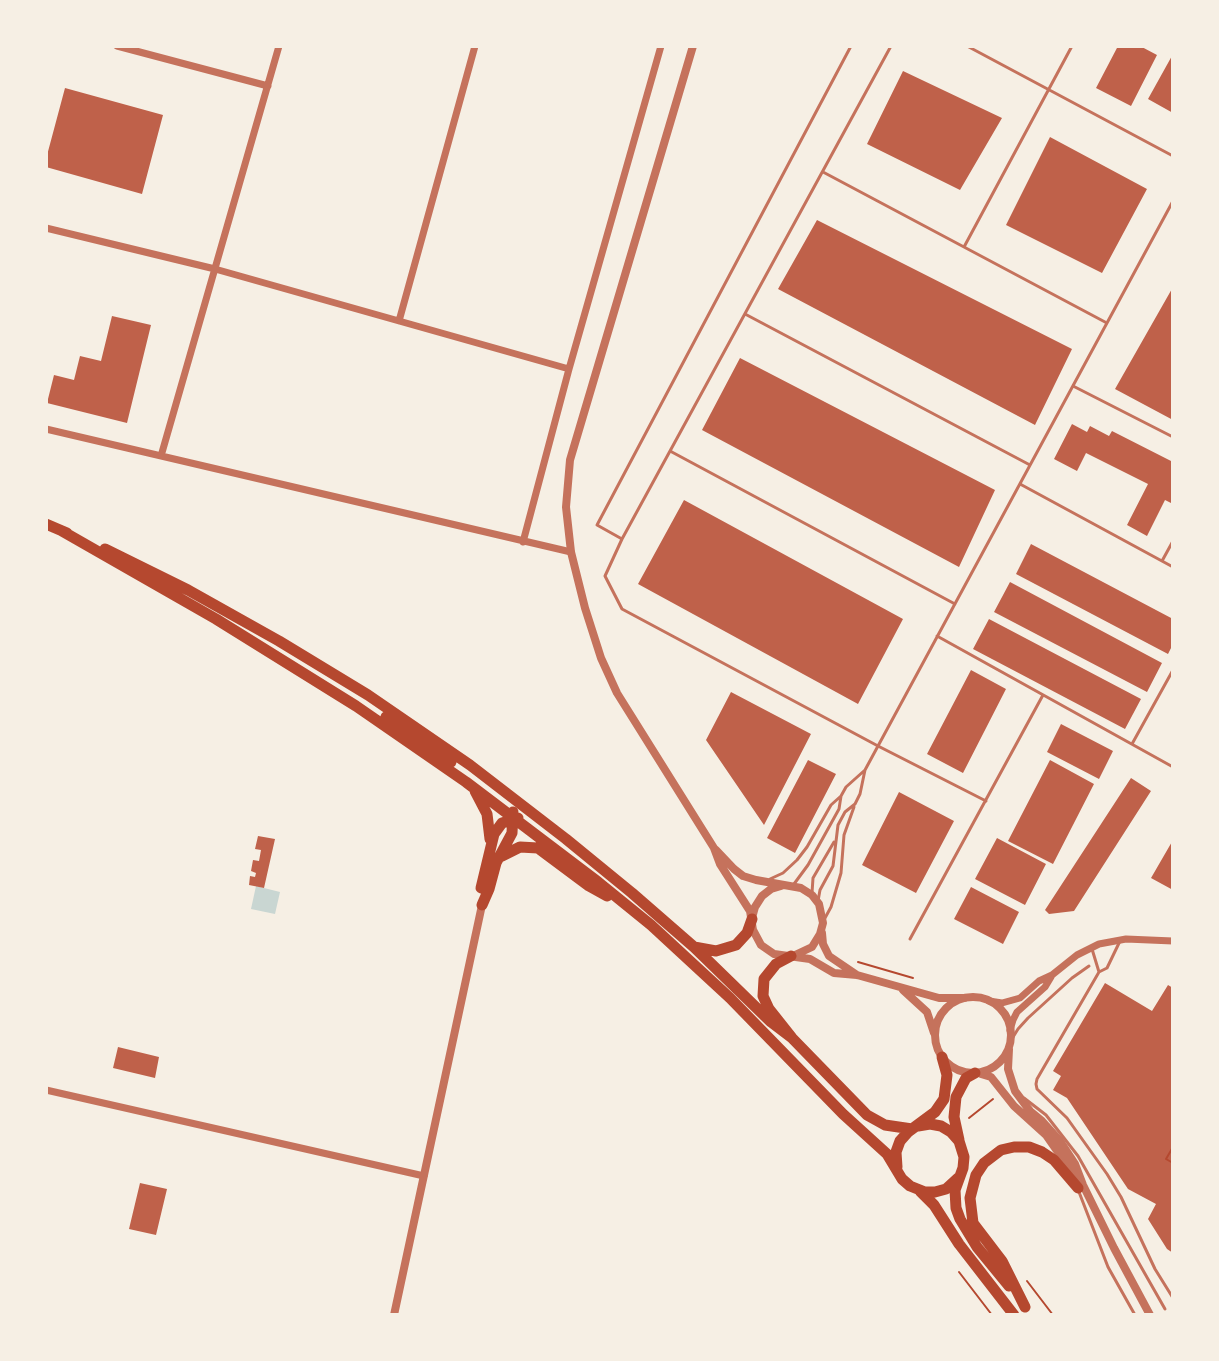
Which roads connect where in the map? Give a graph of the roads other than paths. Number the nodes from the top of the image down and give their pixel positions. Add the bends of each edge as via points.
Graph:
1 (117, 46) edge
2 (279, 46) edge
3 (475, 46) edge
4 (661, 46) edge
5 (693, 46) edge
6 (851, 46) edge
7 (891, 46) edge
8 (967, 46) edge
9 (1072, 46) edge
10 (268, 86) junction
11 (1048, 89) junction
12 (1173, 156) edge
13 (823, 172) junction
14 (1173, 201) edge
15 (46, 228) edge
16 (964, 247) junction
17 (215, 269) junction
18 (745, 314) junction
19 (399, 321) junction
20 (1107, 323) junction
21 (569, 369) junction
22 (1073, 385) junction
23 (46, 429) edge
24 (1173, 437) edge
25 (670, 451) junction
26 (161, 456) junction
27 (1030, 465) junction
28 (1020, 484) junction
29 (46, 524) edge
30 (62, 531) junction
31 (622, 539) junction
32 (1173, 541) edge
33 (523, 542) junction
34 (571, 552) junction
35 (1162, 561) junction
36 (1173, 567) edge
37 (955, 604) junction
38 (937, 636) junction
39 (313, 661) junction
40 (1173, 670) edge
41 (1043, 695) junction
42 (1132, 744) junction
43 (878, 746) junction
44 (1173, 767) edge
45 (865, 770) junction
46 (466, 782) junction
47 (841, 796) junction
48 (986, 801) junction
49 (855, 804) junction
50 (514, 818) junction
51 (837, 831) junction
52 (490, 844) junction
53 (714, 848) junction
54 (499, 859) junction
55 (760, 881) junction
56 (789, 885) junction
57 (632, 893) junction
58 (817, 902) junction
59 (482, 905) junction
60 (627, 906) junction
61 (752, 919) junction
62 (822, 927) junction
63 (910, 939) dead end
64 (1121, 940) junction
65 (1173, 941) edge
66 (694, 947) junction
67 (1091, 948) junction
68 (791, 956) junction
69 (1089, 966) dead end
70 (1099, 972) junction
71 (857, 975) junction
72 (1052, 975) junction
73 (899, 987) junction
74 (965, 998) junction
75 (989, 1001) junction
76 (1010, 1030) junction
77 (792, 1038) junction
78 (935, 1040) junction
79 (1009, 1045) junction
80 (942, 1057) junction
81 (976, 1073) junction
82 (46, 1090) edge
83 (1019, 1095) junction
84 (915, 1128) junction
85 (959, 1141) junction
86 (898, 1169) junction
87 (424, 1176) junction
88 (958, 1178) junction
89 (1078, 1188) junction
90 (920, 1191) junction
91 (1099, 1216) junction
92 (1173, 1298) edge
93 (1165, 1309) dead end
94 (1028, 1311) edge
95 (394, 1315) edge
96 (1014, 1315) edge
97 (1135, 1315) edge
98 (1150, 1315) edge

1 - 10 street
2 - 10 street
3 - 19 street
4 - 21 street
5 - 34 street via 570,460 566,507
6 - 31 lane via 597,525
7 - 13 lane
8 - 11 lane
9 - 11 lane
10 - 17 street
11 - 12 lane
11 - 16 lane
13 - 16 lane
13 - 18 lane
14 - 20 lane
15 - 17 street
16 - 20 lane
17 - 19 street
17 - 26 street
18 - 25 lane
18 - 27 lane
19 - 21 street
20 - 22 lane
21 - 33 street
22 - 24 lane
22 - 27 lane
23 - 26 street
25 - 31 lane
25 - 37 lane
26 - 33 street
27 - 28 lane
28 - 35 lane
28 - 37 lane
29 - 30 highway
30 - 39 highway via 175,583
30 - 46 highway via 305,672
31 - 43 lane via 605,576 622,609
32 - 35 lane
33 - 34 street
34 - 53 street via 593,635 617,693
35 - 36 lane
37 - 38 lane
38 - 41 lane
38 - 43 lane
39 - 50 highway via 508,804
39 - 57 highway via 502,789
40 - 42 lane
41 - 42 lane
41 - 48 lane
42 - 44 lane
43 - 45 lane
43 - 48 lane
45 - 47 lane
45 - 49 lane
46 - 50 highway
46 - 52 highway via 484,807
47 - 55 lane via 791,867
47 - 56 lane via 808,865
48 - 63 lane
49 - 51 lane
49 - 62 lane via 844,835 841,873
50 - 52 highway via 497,828
50 - 54 highway
50 - 57 highway via 530,821
50 - 60 highway
51 - 58 lane via 833,866
51 - 58 lane via 812,882
52 - 59 highway
53 - 55 street via 738,873
53 - 61 street
54 - 59 highway
54 - 60 highway via 520,847 538,848
55 - 56 street
56 - 58 street
56 - 61 street via 762,896
57 - 66 highway
58 - 62 street
59 - 87 street
60 - 86 highway via 730,998
61 - 66 highway via 736,945 716,951
61 - 68 street via 761,945
62 - 68 street via 812,947
62 - 71 street via 829,956
64 - 65 street
64 - 67 street
64 - 70 lane via 1107,968
66 - 77 highway
67 - 70 lane
67 - 72 street
68 - 71 street via 810,959 834,973
68 - 77 highway via 770,969 763,990 765,1003
69 - 79 lane via 1028,1018
70 - 92 lane via 1036,1087 1067,1118 1107,1174
71 - 73 street
72 - 75 street via 1020,998
72 - 76 street via 1017,1012
73 - 74 street via 939,998
73 - 78 street via 927,1012
74 - 75 street
74 - 78 street via 941,1015
75 - 76 street via 1004,1013
76 - 79 street
77 - 84 highway via 873,1119
78 - 80 street
79 - 81 street via 993,1068
79 - 83 street via 1009,1077
80 - 81 street via 957,1070
80 - 84 highway via 947,1075 944,1099
81 - 85 highway via 961,1086 954,1111
81 - 89 street via 991,1077 1036,1125 1057,1149
82 - 87 street
83 - 91 street via 1068,1153
83 - 93 lane via 1046,1115 1078,1156
84 - 85 highway via 941,1126
84 - 86 highway via 898,1146
85 - 88 highway via 964,1163
86 - 90 highway via 906,1183
87 - 95 street
88 - 90 highway via 941,1191
88 - 94 highway via 956,1201 963,1225
89 - 91 street
89 - 94 highway via 1054,1160 1029,1147 1001,1150 976,1175 970,1198 973,1223 1002,1261
89 - 97 lane via 1108,1267
90 - 96 highway
91 - 98 street

